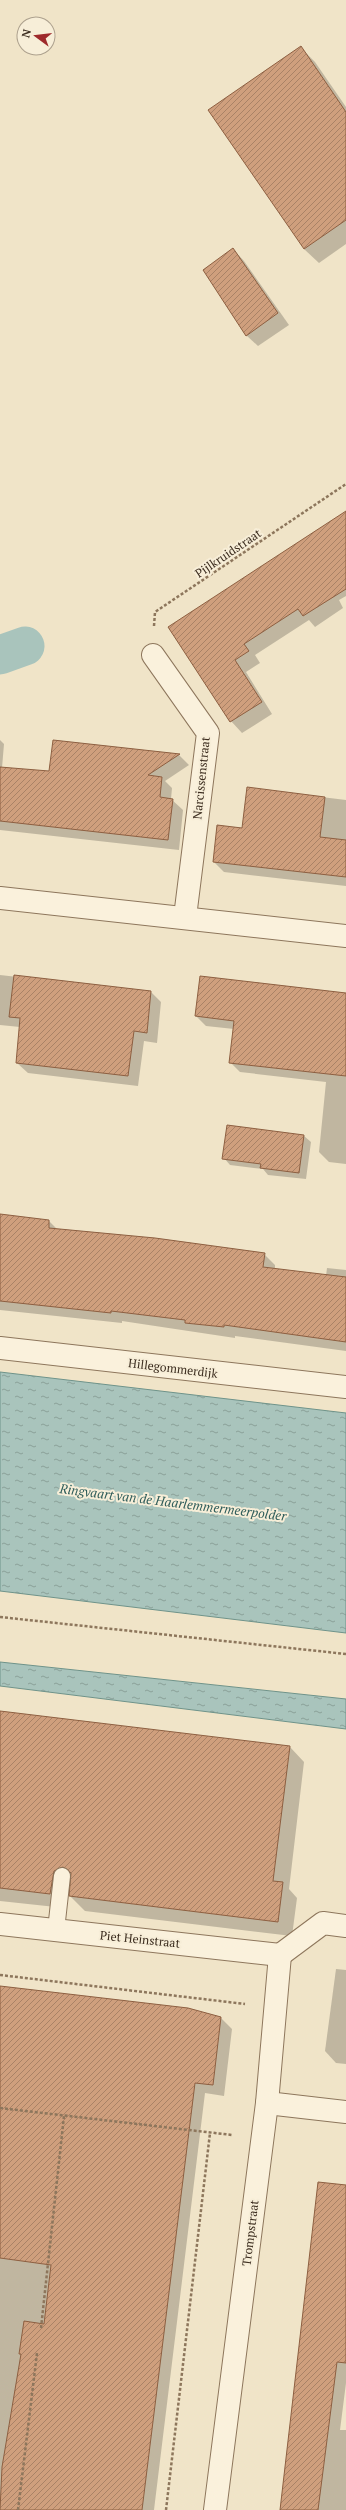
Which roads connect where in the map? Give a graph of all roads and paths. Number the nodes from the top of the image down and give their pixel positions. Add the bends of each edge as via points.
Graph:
1 (346, 484) edge
2 (153, 655) joint
3 (0, 898) edge
4 (185, 917) junction
5 (346, 936) edge
6 (0, 1348) edge
7 (346, 1388) edge
8 (0, 1617) edge
9 (346, 1654) edge
10 (62, 1876) dead end
11 (0, 1924) edge
12 (346, 1926) edge
13 (56, 1930) junction
14 (280, 1955) junction
15 (0, 1975) edge
16 (275, 2008) junction
17 (267, 2103) junction
18 (0, 2108) edge
19 (346, 2112) edge
20 (64, 2116) junction
21 (210, 2133) junction
22 (262, 2139) junction
23 (41, 2328) dead end
24 (37, 2353) dead end
25 (18, 2510) edge
26 (166, 2510) edge
27 (215, 2510) edge

1 - 2 path, Pijlkruidstraat via 155,612
2 - 4 street, Narcissenstraat via 208,733
3 - 4 street
4 - 5 street
6 - 7 street, Hillegommerdijk
8 - 9 path
10 - 13 lane
11 - 13 street, Piet Heinstraat
12 - 14 street via 323,1923
13 - 14 street, Piet Heinstraat
14 - 16 street, Trompstraat
15 - 16 path
16 - 17 street, Trompstraat
17 - 19 street
17 - 22 street, Trompstraat
18 - 20 path
20 - 21 path
20 - 23 path
21 - 22 path
21 - 26 path
22 - 27 street, Trompstraat
24 - 25 path

